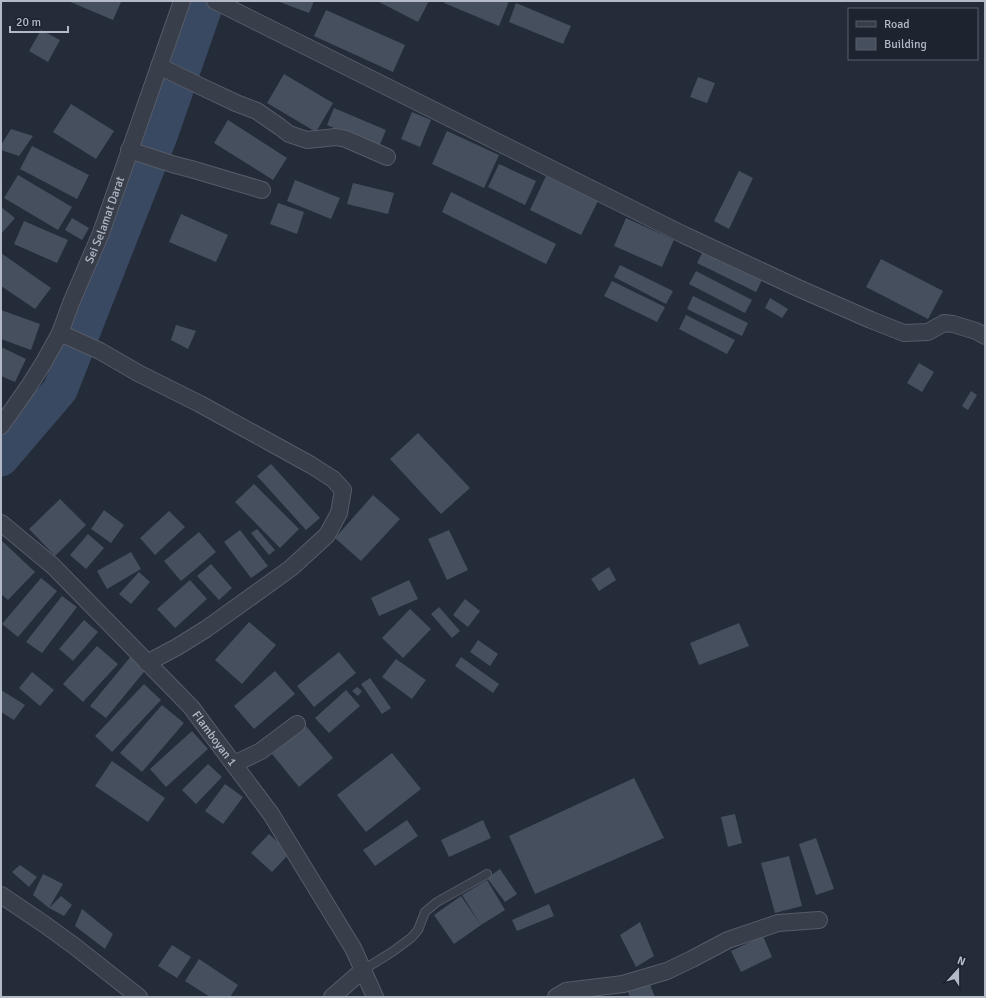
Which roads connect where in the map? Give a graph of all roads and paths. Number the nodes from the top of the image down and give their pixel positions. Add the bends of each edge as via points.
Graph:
1 (182, 1) edge
2 (214, 1) edge
3 (164, 69) junction
4 (135, 152) junction
5 (387, 157) dead end
6 (262, 190) dead end
7 (65, 335) junction
8 (985, 336) edge
9 (1, 426) edge
10 (1, 523) edge
11 (147, 663) junction
12 (297, 724) dead end
13 (234, 764) junction
14 (487, 874) dead end
15 (1, 895) edge
16 (819, 920) dead end
17 (363, 970) junction
18 (139, 997) edge
19 (332, 997) edge
20 (375, 997) edge
21 (556, 997) edge

1 - 3 street, Sei Selamat Darat
2 - 8 street via 684,235 864,317 904,333 928,332 944,323 976,331
3 - 4 street, Sei Selamat Darat
3 - 5 street via 257,111 289,134 307,140 336,137 346,139
4 - 6 street
4 - 7 street, Sei Selamat Darat via 71,303
7 - 9 street, Sei Selamat Darat
7 - 11 street via 100,351 311,465 333,479 343,490 339,513 327,535 291,568 206,629
10 - 11 street, Flamboyan 1 via 53,566
11 - 13 street, Flamboyan 1 via 191,707
12 - 13 street via 261,751
13 - 17 street, Flamboyan 1 via 275,821 353,948
14 - 17 lane via 437,902 425,912 418,930 411,938
15 - 18 street via 44,924
16 - 21 street via 778,923 728,940 667,971 623,984 566,991
17 - 19 street
17 - 20 street, Flamboyan 1

